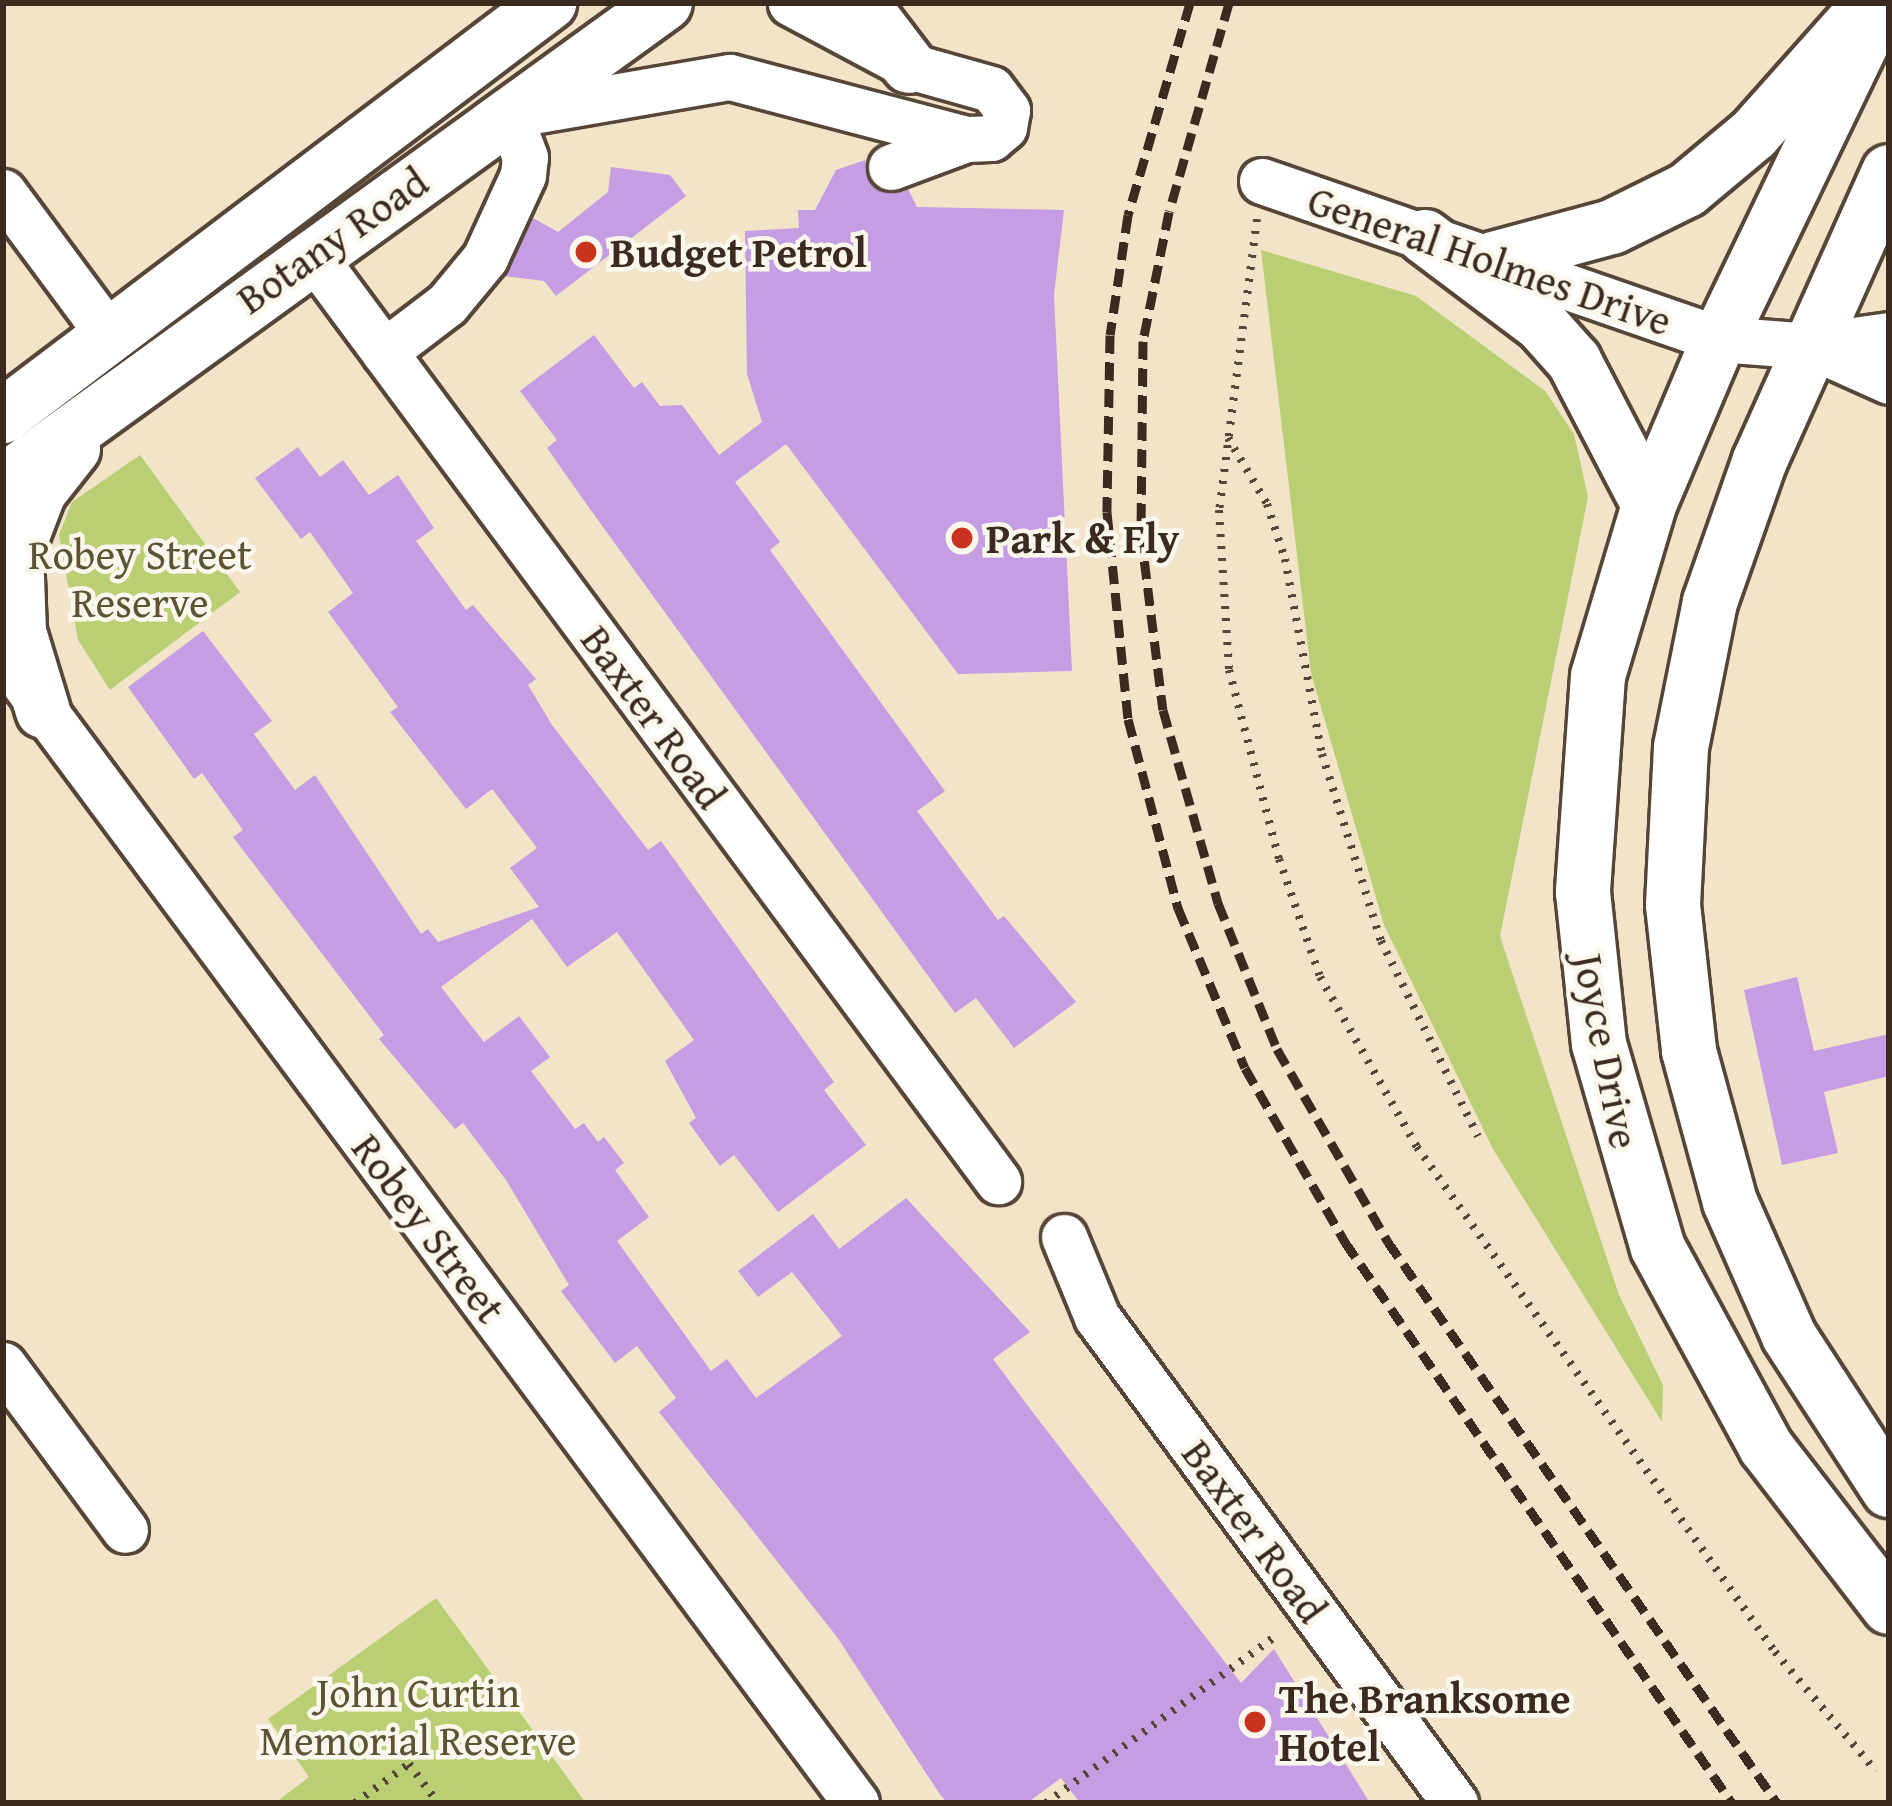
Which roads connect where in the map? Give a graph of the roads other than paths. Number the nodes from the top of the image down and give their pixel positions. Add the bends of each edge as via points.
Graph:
1 (549, 3) edge
2 (665, 3) edge
3 (791, 3) edge
4 (861, 3) edge
5 (1870, 3) edge
6 (1881, 3) edge
7 (909, 66) junction
8 (509, 115) junction
9 (966, 140) junction
10 (891, 167) dead end
11 (1889, 172) edge
12 (1262, 182) road end
13 (3, 192) edge
14 (1425, 237) junction
15 (311, 253) junction
16 (1492, 260) junction
17 (1889, 334) edge
18 (1718, 339) junction
19 (1810, 346) junction
20 (384, 352) junction
21 (123, 360) junction
22 (1889, 381) edge
23 (3, 416) edge
24 (1676, 434) joint
25 (3, 482) edge
26 (1648, 506) junction
27 (3, 652) edge
28 (44, 711) junction
29 (998, 1181) dead end
30 (1064, 1238) dead end
31 (3, 1365) edge
32 (1889, 1490) edge
33 (125, 1530) dead end
34 (1889, 1607) edge
35 (856, 1803) edge
36 (1455, 1803) edge

1 - 21 main road, Botany Road
2 - 8 main road, Botany Road
3 - 7 street
4 - 7 main road
5 - 16 main road via 1754,134 1687,190 1612,227
6 - 18 main road, General Holmes Drive
7 - 9 street via 999,94 1004,127 991,139
8 - 9 street via 730,77
8 - 15 main road, Botany Road
8 - 20 street via 525,157 523,176 485,258 447,304
9 - 10 street
11 - 19 main road
12 - 14 street, General Holmes Drive
13 - 21 street
14 - 16 street, General Holmes Drive
14 - 26 main road via 1541,324 1574,361
15 - 20 street, Baxter Road
15 - 21 main road, Botany Road
16 - 18 street, General Holmes Drive
17 - 19 street
18 - 19 street
18 - 24 main road, General Holmes Drive
19 - 22 street
19 - 32 main road, Joyce Drive via 1710,602 1681,747 1672,905 1689,1052 1730,1202 1789,1336
20 - 29 street, Baxter Road
21 - 23 main road, Botany Road
21 - 25 main road, Botany Road
21 - 28 main road via 23,522 14,584
24 - 26 main road, Joyce Drive
26 - 34 main road, Joyce Drive via 1608,628 1590,742 1583,892 1599,1044 1633,1179 1694,1323 1766,1448
27 - 28 street, Robey Street
28 - 35 street, Robey Street
30 - 36 street, Baxter Road via 1097,1317
31 - 33 street

